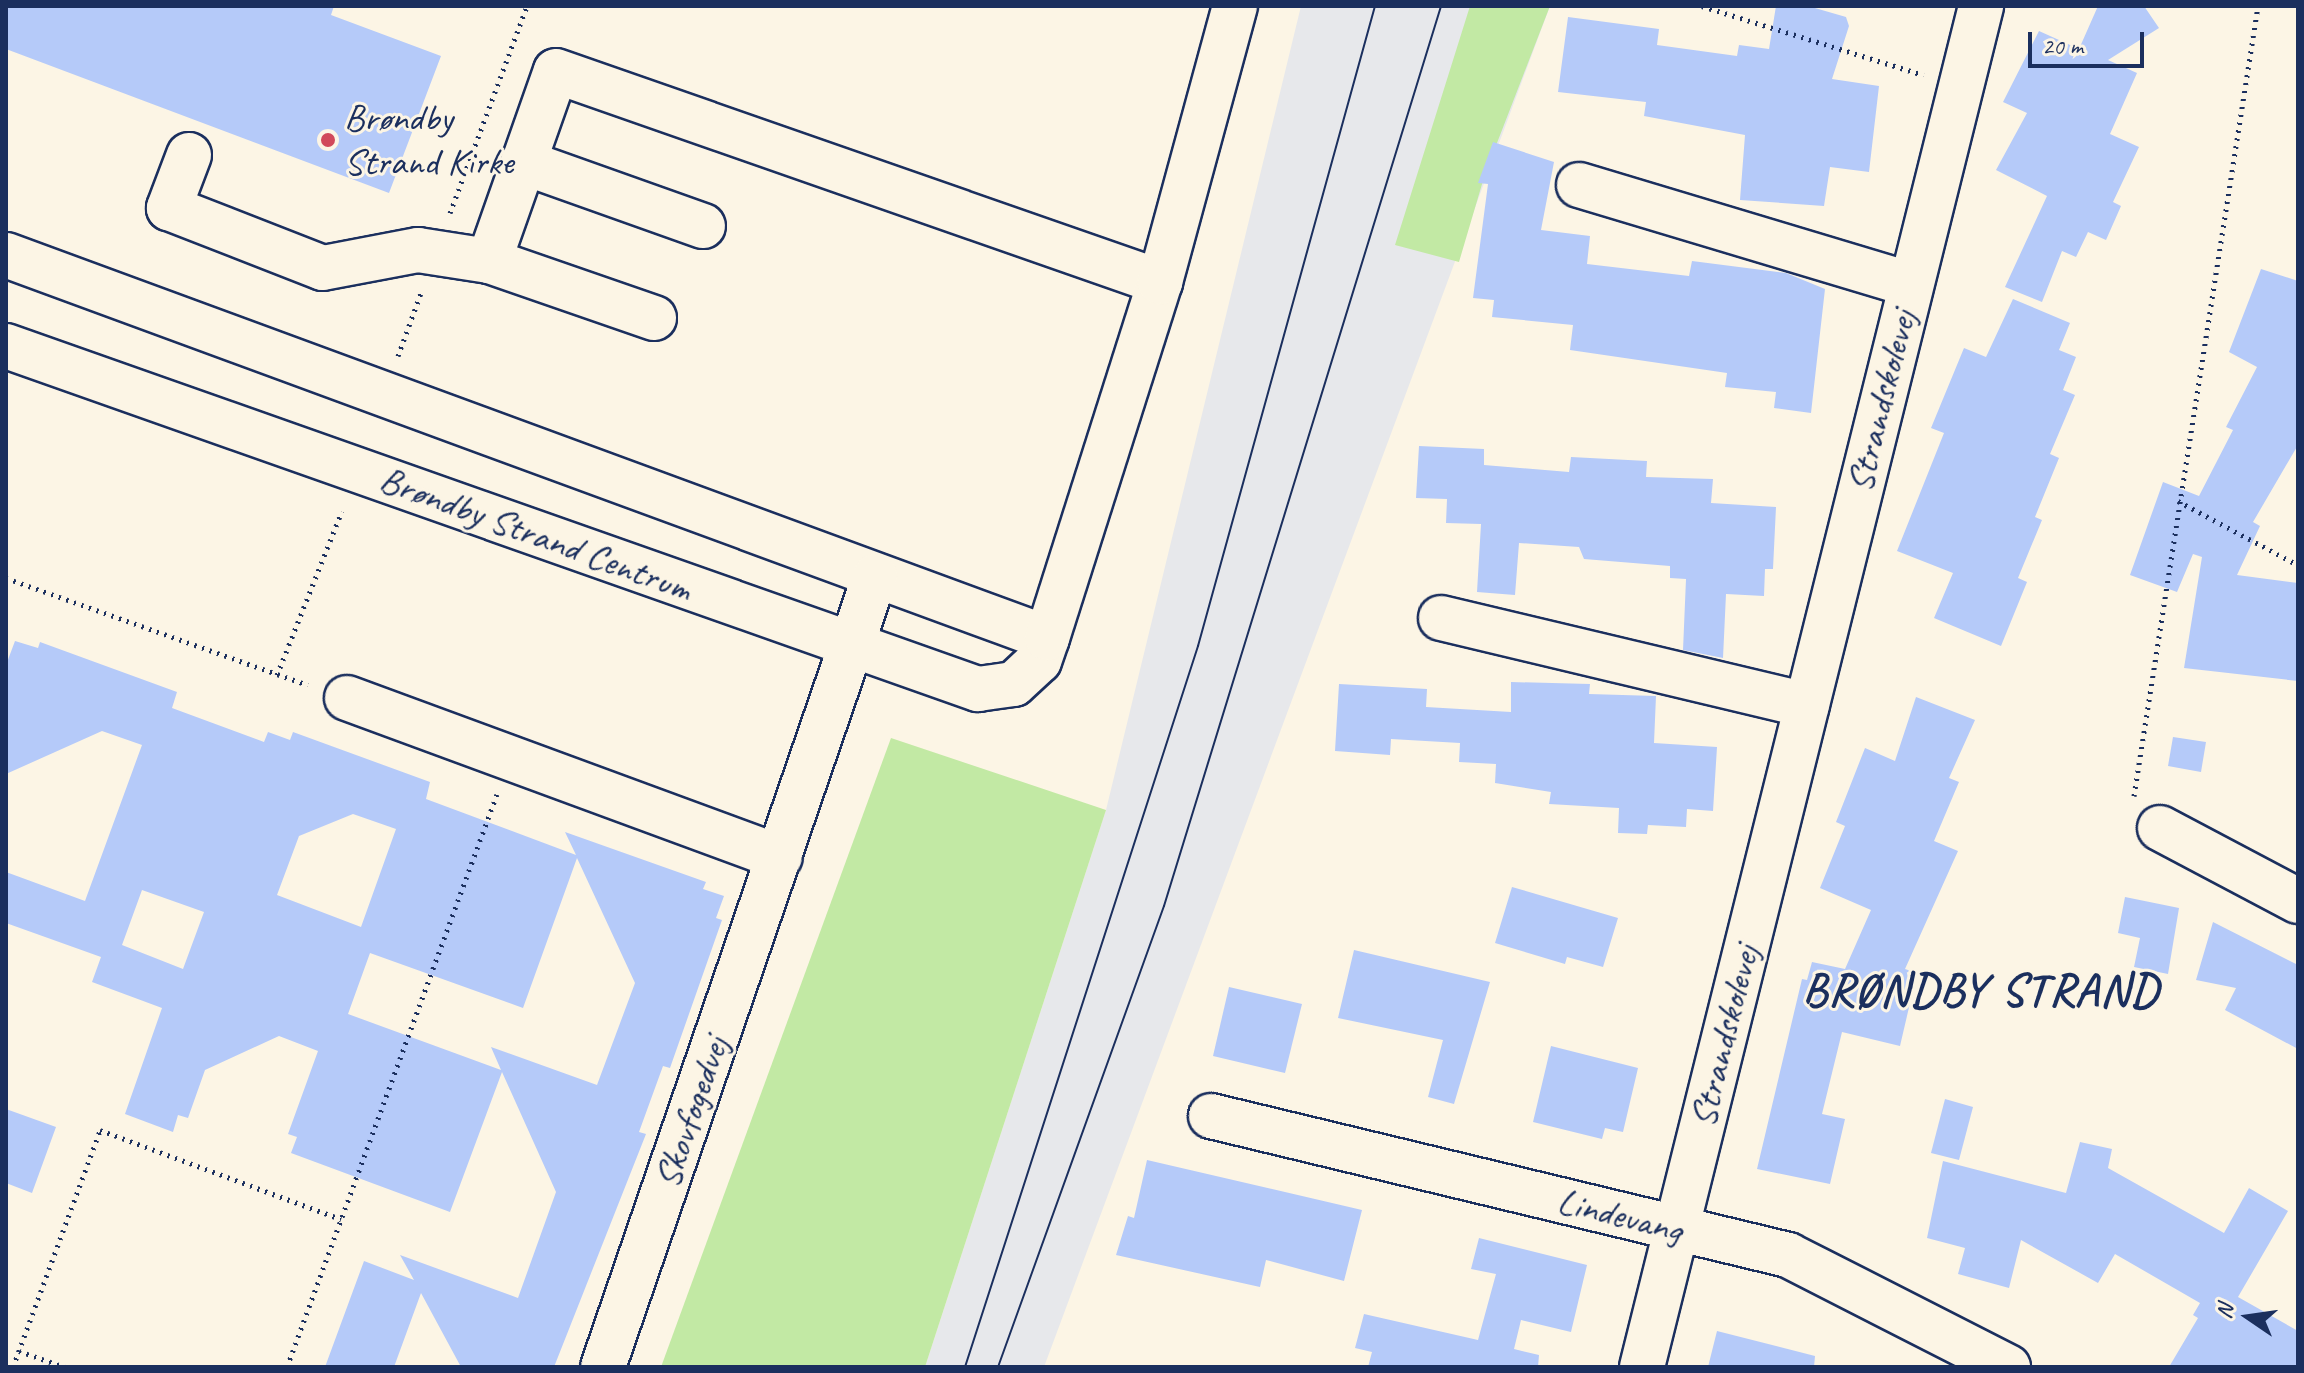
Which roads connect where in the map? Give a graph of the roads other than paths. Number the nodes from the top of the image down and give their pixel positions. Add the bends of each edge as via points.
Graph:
1 (1235, 6) edge
2 (1981, 6) edge
3 (189, 155) dead end
4 (523, 162) junction
5 (1579, 185) dead end
6 (703, 226) dead end
7 (6, 255) edge
8 (489, 261) junction
9 (1160, 282) junction
10 (1910, 284) junction
11 (654, 318) dead end
12 (6, 346) edge
13 (875, 576) junction
14 (1441, 618) dead end
15 (1047, 638) junction
16 (852, 646) junction
17 (347, 698) road end
18 (1807, 705) junction
19 (2160, 828) road end
20 (780, 857) junction
21 (2298, 901) edge
22 (1211, 1116) dead end
23 (1676, 1228) junction
24 (603, 1367) edge
25 (1642, 1367) edge
26 (2008, 1367) edge

1 - 9 street, Brøndby Strand Centrum
2 - 10 street, Strandskolevej
3 - 8 street via 169,208 323,268 418,250
4 - 6 street
4 - 8 street
4 - 9 street via 556,71
5 - 10 street, Strandskolevej
7 - 13 street, Brøndby Strand Centrum
8 - 11 street
9 - 15 street, Brøndby Strand Centrum
10 - 18 street, Strandskolevej
12 - 16 street, Brøndby Strand Centrum
13 - 15 street, Brøndby Strand Centrum
13 - 16 street, Skovfogedvej
14 - 18 street
15 - 16 street, Brøndby Strand Centrum via 1039,661 1014,684 978,689
16 - 20 street, Skovfogedvej
17 - 20 street
18 - 23 street, Strandskolevej
19 - 21 street
20 - 24 street, Skovfogedvej
22 - 23 street, Lindevang
23 - 25 street, Strandskolevej
23 - 26 street, Lindevang via 1788,1255

